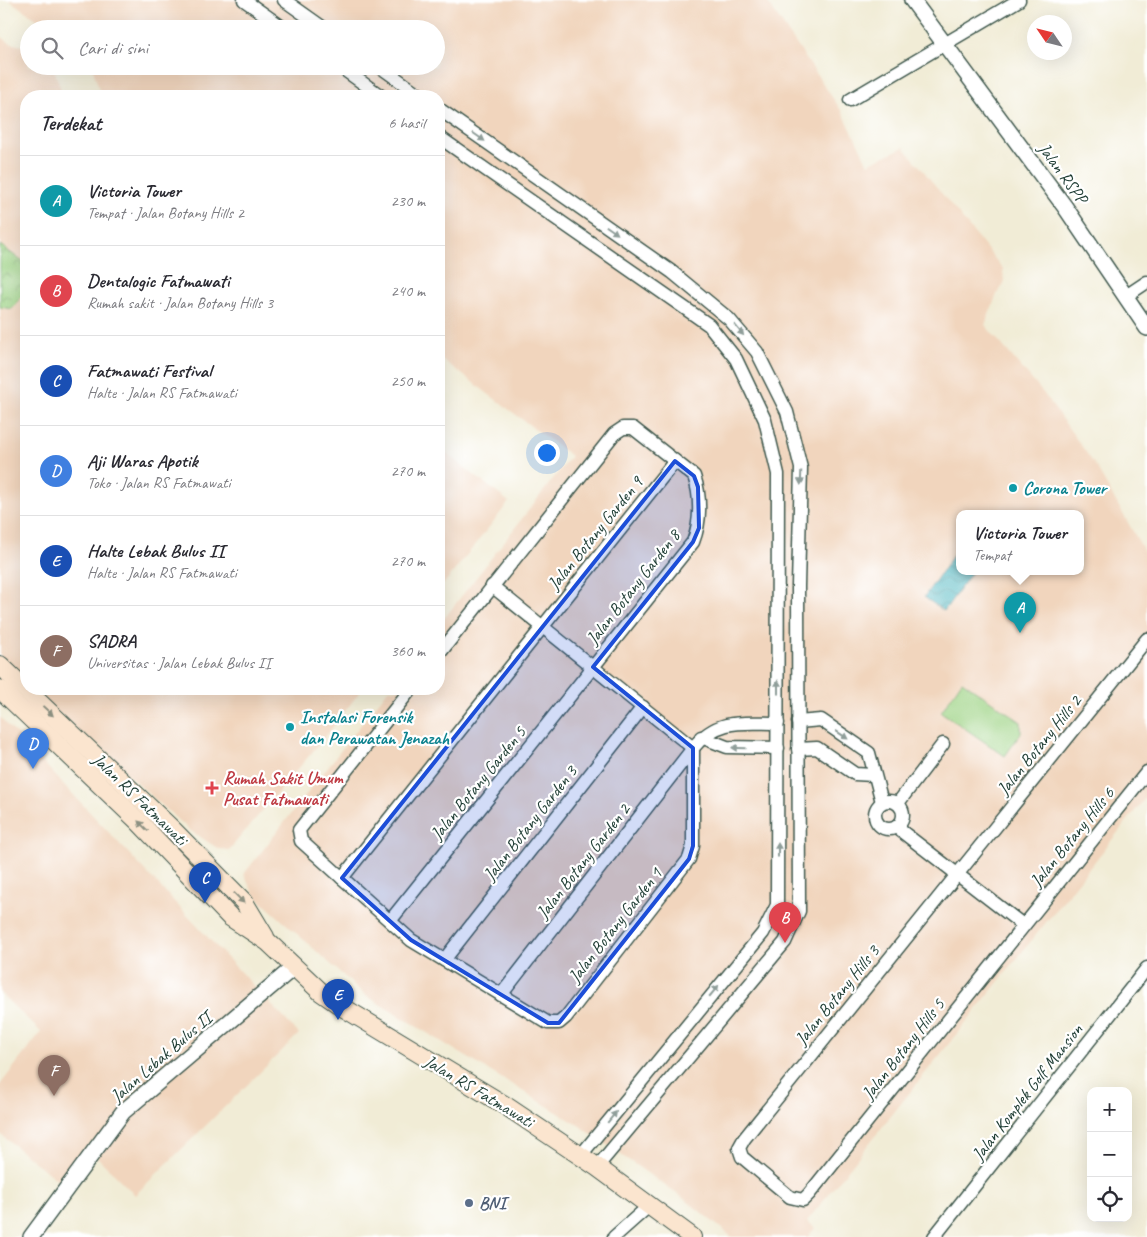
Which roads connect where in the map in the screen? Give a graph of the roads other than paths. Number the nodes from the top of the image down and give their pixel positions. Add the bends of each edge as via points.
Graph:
1 (244, 0) edge
2 (284, 0) edge
3 (912, 0) edge
4 (1019, 0) edge
5 (272, 20) edge
6 (312, 20) edge
7 (943, 44) junction
8 (351, 75) edge
9 (391, 75) edge
10 (372, 90) edge
11 (412, 90) edge
12 (850, 100) dead end
13 (445, 112) edge
14 (445, 141) edge
15 (672, 272) junction
16 (1147, 282) edge
17 (660, 290) junction
18 (1126, 296) junction
19 (1147, 328) edge
20 (675, 461) junction
21 (492, 586) junction
22 (542, 627) junction
23 (1147, 639) edge
24 (445, 646) edge
25 (0, 665) edge
26 (593, 667) junction
27 (20, 684) edge
28 (0, 689) edge
29 (31, 695) edge
30 (406, 695) edge
31 (643, 707) junction
32 (798, 722) junction
33 (778, 723) junction
34 (701, 737) junction
35 (943, 744) dead end
36 (693, 748) junction
37 (778, 748) junction
38 (798, 749) junction
39 (1147, 772) edge
40 (873, 775) junction
41 (882, 802) junction
42 (898, 803) junction
43 (896, 827) junction
44 (173, 830) junction
45 (160, 843) junction
46 (190, 848) junction
47 (176, 860) junction
48 (958, 873) junction
49 (342, 878) junction
50 (390, 921) junction
51 (1023, 925) junction
52 (268, 942) junction
53 (444, 960) junction
54 (294, 967) junction
55 (1147, 968) edge
56 (501, 995) junction
57 (581, 1156) junction
58 (597, 1166) junction
59 (809, 1194) joint
60 (650, 1204) junction
61 (31, 1237) edge
62 (614, 1237) edge
63 (692, 1237) edge
64 (934, 1237) edge

1 - 5 street
2 - 6 street
3 - 7 street, Jalan RSPP
4 - 7 street
7 - 12 street
7 - 18 street, Jalan RSPP via 1065,207
8 - 10 street
9 - 11 street
13 -> 15 street
14 - 17 street
15 - 17 street
15 -> 32 street via 729,318 751,346 787,412 801,468
16 - 18 street
33 -> 17 street via 778,474 765,420 736,359 709,324
18 - 19 street, Jalan RSPP
20 - 21 street via 633,428 623,428 614,434
20 - 22 street, Jalan Botany Garden 9
20 - 26 street, Jalan Botany Garden 8 via 696,481 699,528 693,542
21 - 22 street
21 - 24 street
22 - 26 street
22 - 49 street, Jalan Botany Garden 9
23 - 48 street, Jalan Botany Hills 2
25 -> 27 main road, Jalan RS Fatmawati
26 - 31 street
26 - 50 street, Jalan Botany Garden 5
45 -> 28 main road, Jalan RS Fatmawati
29 -> 44 main road, Jalan RS Fatmawati
30 - 49 street via 299,830 301,841
31 - 36 street
31 - 53 street, Jalan Botany Garden 3
32 - 38 street
32 -> 40 street via 820,720 869,753
33 - 34 street via 728,723
33 - 37 street
34 - 36 street, Jalan Botany Garden 2
37 -> 34 street via 727,747
35 - 42 street
36 - 56 street, Jalan Botany Garden 2
36 - 56 street, Jalan Botany Garden 1 via 693,846 689,859 559,1023 548,1023
57 -> 37 street via 763,933 777,905
38 - 40 street via 817,748 855,774
38 - 58 street via 799,911 785,942
39 - 51 street, Jalan Botany Hills 6
40 - 41 street
41 - 42 street
41 - 43 street via 875,815 877,822 889,829
42 - 43 street via 904,816
43 - 48 street
44 - 45 main road
44 - 46 main road, Jalan RS Fatmawati
45 - 47 main road, Jalan RS Fatmawati
46 - 47 main road
46 -> 52 main road, Jalan RS Fatmawati via 244,902
47 - 52 main road, Jalan RS Fatmawati via 230,917
48 - 51 street
48 - 59 street, Jalan Botany Hills 3 via 739,1148 742,1157 790,1197 802,1200
49 - 50 street
50 - 53 street via 411,940
51 - 59 street, Jalan Botany Hills 5
52 - 54 main road, Jalan RS Fatmawati
53 - 56 street
54 - 57 main road, Jalan RS Fatmawati via 344,1008 506,1106
54 - 61 street, Jalan Lebak Bulus II via 123,1112
55 - 64 street, Jalan Komplek Golf Mansion
57 - 58 main road, Jalan RS Fatmawati
58 - 60 main road, Jalan RS Fatmawati
60 - 62 street
60 - 63 main road, Jalan RS Fatmawati

